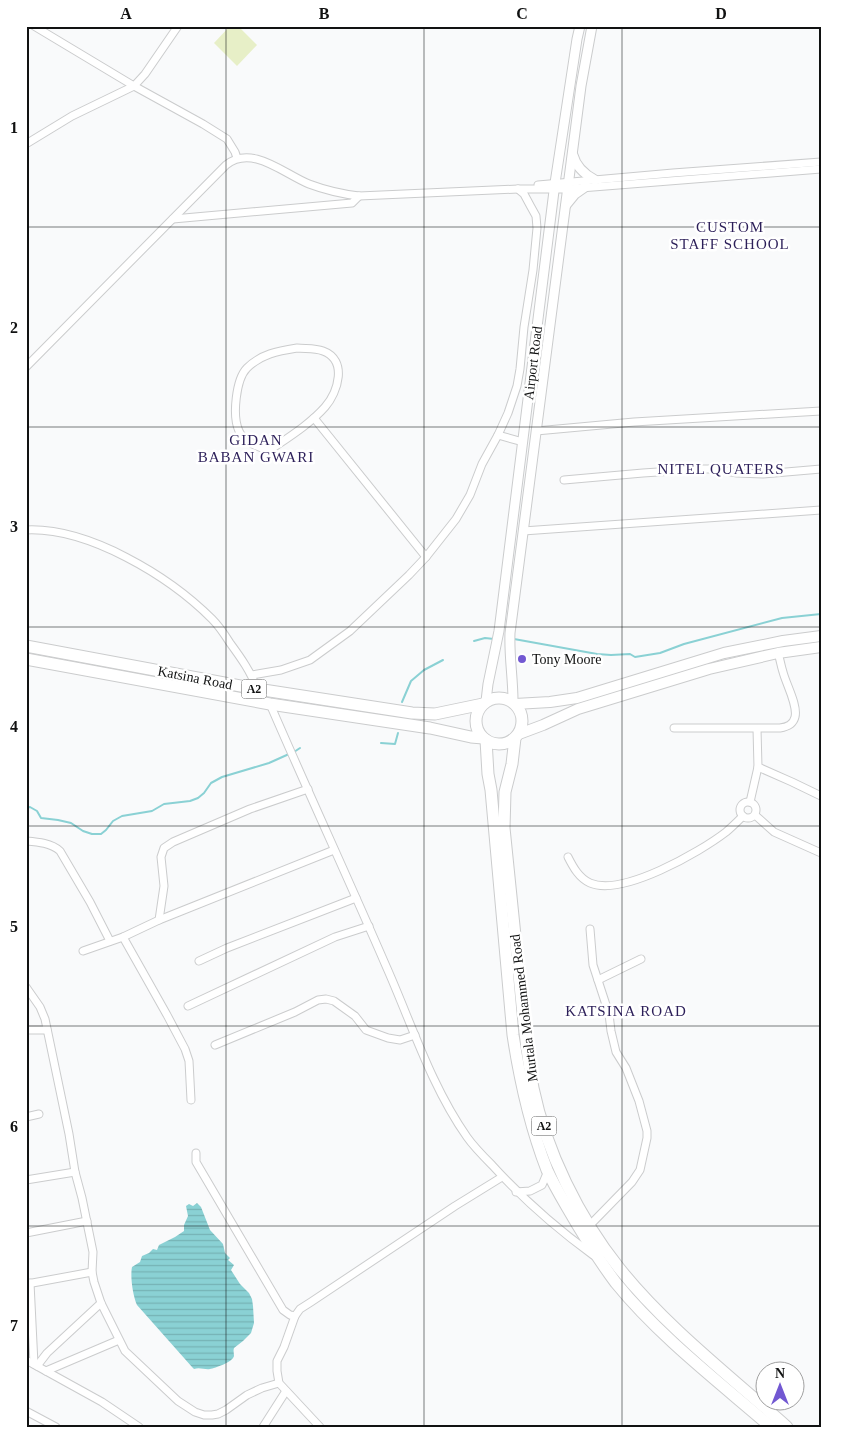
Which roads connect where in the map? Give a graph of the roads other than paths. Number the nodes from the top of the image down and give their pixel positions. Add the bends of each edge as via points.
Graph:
1 (34, 26) edge
2 (178, 26) edge
3 (580, 26) edge
4 (592, 26) edge
5 (134, 86) junction
6 (26, 144) edge
7 (573, 152) junction
8 (237, 158) junction
9 (821, 162) edge
10 (821, 169) edge
11 (594, 180) junction
12 (555, 185) junction
13 (569, 185) junction
14 (585, 187) junction
15 (519, 188) junction
16 (359, 196) junction
17 (566, 205) junction
18 (173, 219) junction
19 (26, 367) edge
20 (821, 411) edge
21 (314, 418) junction
22 (536, 432) junction
23 (498, 435) junction
24 (523, 442) junction
25 (821, 470) edge
26 (564, 480) dead end
27 (821, 510) edge
28 (26, 530) edge
29 (523, 531) junction
30 (426, 557) junction
31 (821, 636) edge
32 (26, 646) edge
33 (821, 647) edge
34 (778, 653) junction
35 (26, 659) edge
36 (252, 675) junction
37 (257, 689) junction
38 (485, 702) junction
39 (514, 702) junction
40 (270, 704) junction
41 (674, 728) dead end
42 (757, 729) junction
43 (517, 736) junction
44 (484, 739) junction
45 (758, 767) junction
46 (308, 789) junction
47 (821, 796) edge
48 (750, 802) junction
49 (755, 815) junction
50 (743, 816) junction
51 (26, 841) edge
52 (334, 850) junction
53 (821, 853) edge
54 (568, 856) dead end
55 (356, 898) junction
56 (159, 920) junction
57 (369, 926) junction
58 (590, 929) dead end
59 (123, 937) junction
60 (110, 941) junction
61 (83, 951) dead end
62 (641, 959) dead end
63 (200, 961) dead end
64 (598, 980) junction
65 (26, 987) edge
66 (188, 1006) dead end
67 (26, 1030) edge
68 (47, 1030) junction
69 (416, 1034) junction
70 (215, 1045) dead end
71 (191, 1100) dead end
72 (39, 1114) dead end
73 (26, 1117) edge
74 (196, 1153) dead end
75 (548, 1171) junction
76 (75, 1172) junction
77 (502, 1177) junction
78 (26, 1180) edge
79 (516, 1192) junction
80 (87, 1221) junction
81 (590, 1225) junction
82 (26, 1233) edge
83 (600, 1260) junction
84 (92, 1272) junction
85 (28, 1283) edge
86 (101, 1303) junction
87 (295, 1316) junction
88 (119, 1340) junction
89 (26, 1360) edge
90 (35, 1365) junction
91 (46, 1371) junction
92 (279, 1383) junction
93 (286, 1391) junction
94 (26, 1411) edge
95 (265, 1426) edge
96 (56, 1427) edge
97 (139, 1427) edge
98 (320, 1427) edge
99 (771, 1427) edge
100 (787, 1427) edge

1 - 5 street
2 - 5 street
3 - 12 street, Airport Road
4 - 7 street, Airport Road
5 - 6 street via 72,116
5 - 8 street via 227,139
7 - 11 street via 578,167
7 - 13 street, Airport Road
8 - 16 street via 257,159 308,184
8 - 18 street via 226,165
9 - 11 street
10 - 14 street
11 - 13 street
12 - 13 street
12 - 15 street
12 - 24 street, Airport Road
13 - 14 street
13 - 17 street, Airport Road
14 - 17 street
15 - 16 street
15 - 23 street via 536,216 537,228 517,386
16 - 18 street via 352,203
17 - 22 street, Airport Road
18 - 19 street
20 - 22 street
21 - 21 street via 270,450 250,443 239,432 236,417 237,391 246,369 275,352 296,348 324,351 334,358 339,369 336,388 326,406
21 - 30 street
22 - 29 street, Airport Road
23 - 24 street
23 - 30 street via 456,519
24 - 38 street, Airport Road via 499,631
25 - 26 street via 763,474 703,469
27 - 29 street
28 - 36 street via 50,531 86,541 117,552 151,572 180,591 213,620
29 - 39 street, Airport Road via 510,633
30 - 36 street via 350,631 310,660
31 - 39 main road via 724,653 577,698
32 - 37 highway, Katsina Road / A2
33 - 34 main road
34 - 42 street via 796,717 788,727
34 - 43 main road via 709,669 578,709
35 - 40 highway, Katsina Road / A2
36 - 37 street
37 - 38 highway, Katsina Road / A2 via 423,714
38 - 39 highway, A2 via 498,698
38 - 44 highway, A2 via 476,722
39 - 43 highway, A2 via 523,719
40 - 44 highway, Katsina Road / A2
40 - 46 street
41 - 42 street
42 - 45 street
43 - 44 highway, A2 via 499,744
43 - 81 highway, Murtala Mohammed Road / A2 via 505,792 504,828 527,1051 543,1123 569,1188
44 - 75 highway, Murtala Mohammed Road / A2 via 518,1069 531,1123
45 - 47 street
45 - 48 street
46 - 52 street
46 - 56 street via 250,809 164,848 161,857 164,886
48 - 49 street via 756,808
48 - 50 street via 740,807
49 - 50 street
49 - 53 street via 774,832
50 - 54 street via 701,849 664,869 630,881 596,885 577,872
51 - 60 street via 48,844 60,851
52 - 55 street
52 - 56 street
55 - 57 street
55 - 63 street
56 - 59 street
57 - 66 street via 335,937
57 - 69 street
58 - 64 street via 593,965
59 - 60 street
59 - 71 street via 185,1049 190,1067
60 - 61 street
62 - 64 street
64 - 81 street via 616,1052 639,1101 647,1138 640,1170
65 - 68 street via 40,1007
67 - 68 street
68 - 76 street
69 - 70 street via 400,1040 366,1030 354,1016 326,999
69 - 77 street via 457,1122
72 - 73 street
74 - 87 street via 196,1162 283,1310
75 - 79 street via 542,1185 530,1191
75 - 83 highway, Murtala Mohammed Road / A2 via 580,1231
76 - 78 street
76 - 80 street
77 - 79 street
77 - 87 street via 300,1309
79 - 83 street
80 - 82 street
80 - 84 street via 93,1252
81 - 100 highway, Murtala Mohammed Road / A2 via 619,1268 649,1302
83 - 99 highway, Murtala Mohammed Road / A2 via 667,1336
84 - 85 street
84 - 86 street
85 - 90 street
86 - 88 street
86 - 90 street
87 - 92 street via 277,1361
88 - 91 street
88 - 92 street via 125,1350 178,1401 204,1415 218,1414 247,1395
89 - 90 street
90 - 91 street
91 - 97 street
92 - 93 street
93 - 95 street
93 - 98 street
94 - 96 street

